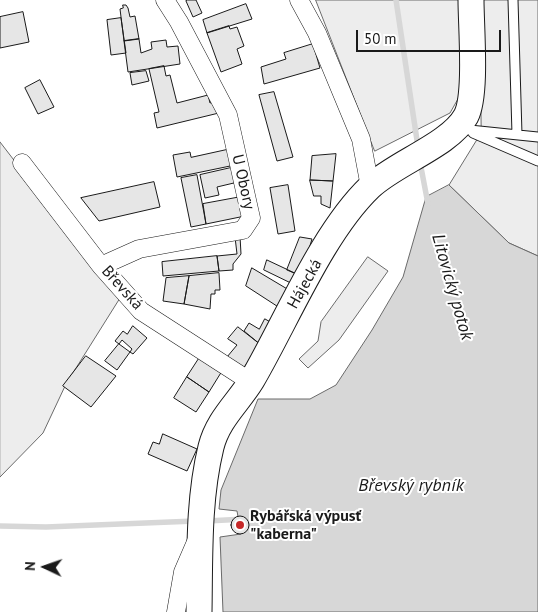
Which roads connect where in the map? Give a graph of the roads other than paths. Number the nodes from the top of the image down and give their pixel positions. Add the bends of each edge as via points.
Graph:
1 (165, 0) edge
2 (299, 0) edge
3 (470, 0) edge
4 (514, 0) edge
5 (462, 129) junction
6 (517, 134) junction
7 (538, 137) edge
8 (538, 161) edge
9 (22, 163) dead end
10 (370, 187) junction
11 (101, 266) junction
12 (251, 382) junction
13 (201, 530) junction
14 (176, 612) edge
15 (199, 612) edge

1 - 11 street, U Obory via 180,22 228,115 251,218 243,230 139,249
2 - 10 street via 361,139
3 - 5 street via 472,93
4 - 6 lane
5 - 6 lane
5 - 8 lane
5 - 10 street, Hájecká
6 - 7 lane
9 - 11 street, Břevská
10 - 12 street, Hájecká via 324,248
11 - 12 street, Břevská via 141,312
12 - 13 street, Hájecká via 221,420 211,445 205,473
13 - 14 street via 183,572
13 - 15 street, Hájecká

